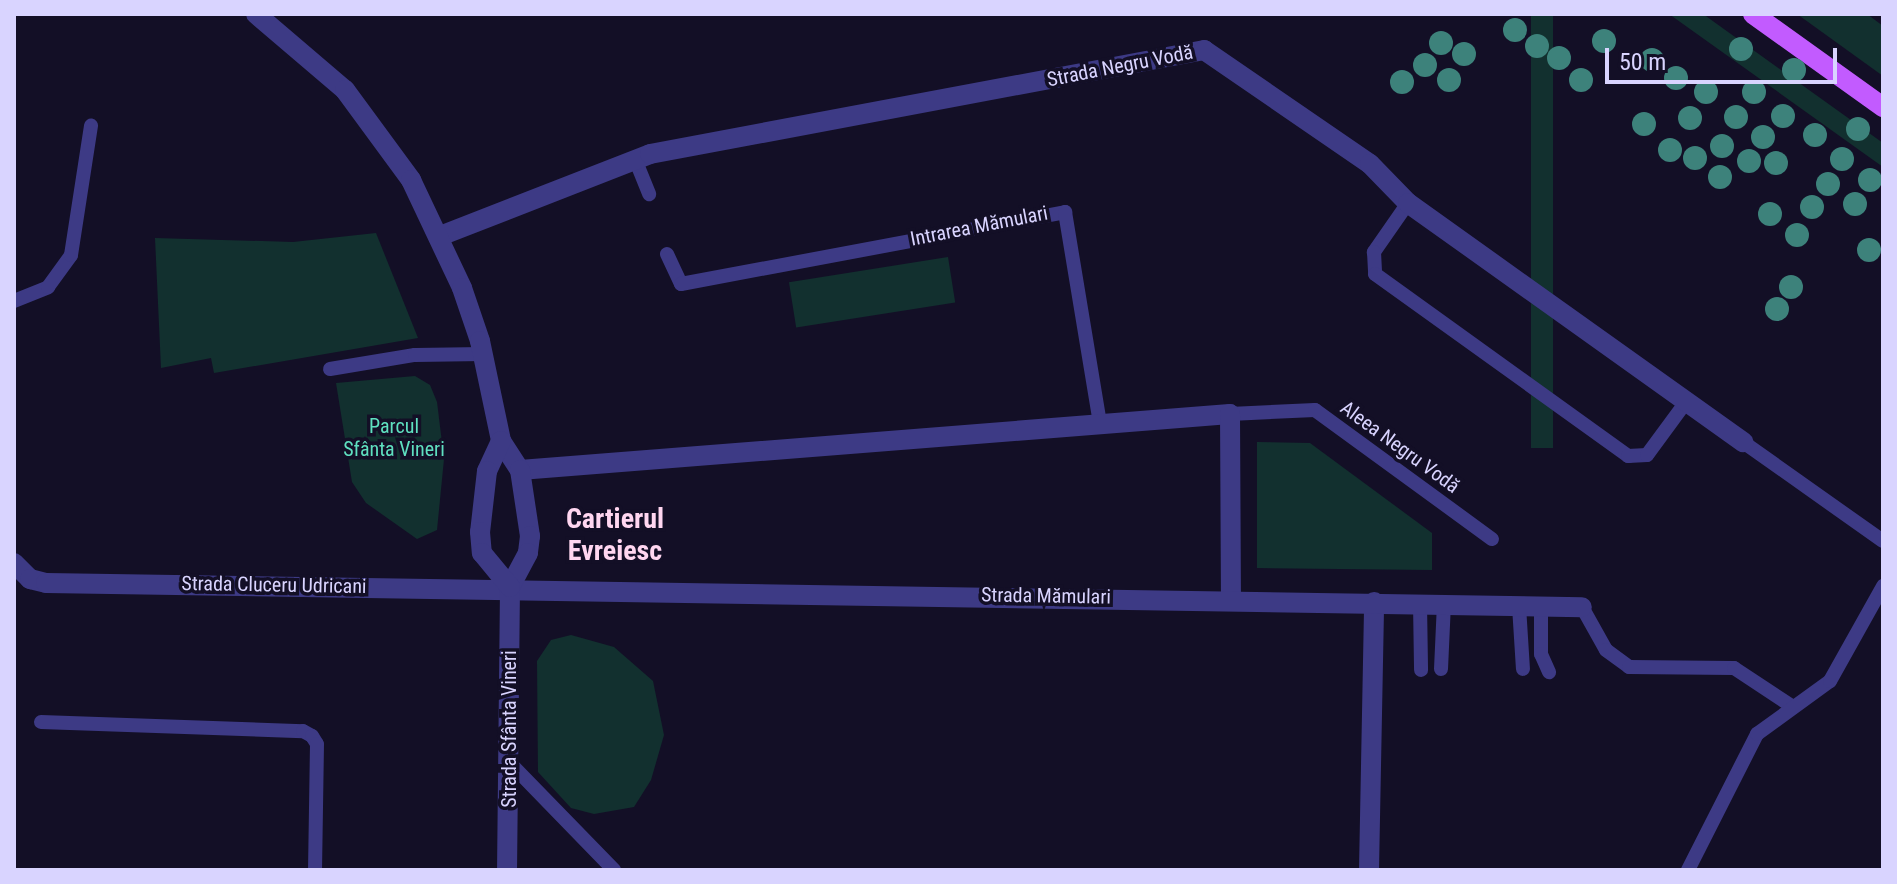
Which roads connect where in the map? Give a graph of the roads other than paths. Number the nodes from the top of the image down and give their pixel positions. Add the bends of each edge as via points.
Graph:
1 (256, 14) edge
2 (1753, 14) edge
3 (1883, 107) edge
4 (91, 126) dead end
5 (635, 159) junction
6 (649, 194) dead end
7 (1408, 203) junction
8 (440, 236) junction
9 (667, 254) dead end
10 (14, 301) edge
11 (483, 354) junction
12 (330, 369) dead end
13 (1686, 402) junction
14 (1230, 414) junction
15 (1100, 424) junction
16 (501, 441) junction
17 (1743, 442) joint
18 (520, 470) junction
19 (1492, 539) dead end
20 (1883, 541) edge
21 (14, 563) edge
22 (1883, 586) edge
23 (510, 587) junction
24 (1231, 599) junction
25 (1374, 602) junction
26 (1420, 603) junction
27 (1444, 604) junction
28 (1519, 606) junction
29 (1541, 606) junction
30 (1582, 607) joint
31 (1441, 669) dead end
32 (1523, 669) dead end
33 (1421, 670) dead end
34 (1549, 672) dead end
35 (1793, 707) junction
36 (41, 722) dead end
37 (509, 762) junction
38 (315, 870) edge
39 (507, 870) edge
40 (614, 870) edge
41 (1369, 870) edge
42 (1688, 870) edge

1 - 8 street, Strada Sfânta Vineri via 311,58 368,116
2 - 3 main road
4 - 10 lane via 71,255 48,287
5 - 6 lane
5 - 7 street, Strada Negru Vodă via 1204,50 1370,164
5 - 8 street, Strada Negru Vodă
7 - 13 street, Strada Negru Vodă
7 - 13 lane via 1374,252 1375,274 1628,456 1647,455
8 - 11 street, Strada Sfânta Vineri
9 - 15 lane, Intrarea Mămulari via 681,284 1065,212
11 - 12 lane via 415,355
11 - 16 street, Strada Sfânta Vineri
13 - 17 street, Strada Negru Vodă
14 - 15 street
14 - 19 lane, Aleea Negru Vodă via 1315,410
14 - 24 street
15 - 18 street
16 - 18 street, Strada Sfânta Vineri
16 - 23 street via 487,471 482,553
17 - 20 lane
18 - 23 street, Strada Sfânta Vineri via 528,553
21 - 23 street, Strada Cluceru Udricani via 38,583
22 - 35 lane via 1830,681
23 - 24 street, Strada Mămulari
23 - 37 street, Strada Sfânta Vineri
24 - 25 street, Strada Mămulari
25 - 26 street, Strada Mămulari
25 - 41 street
26 - 27 street, Strada Mămulari
26 - 33 lane
27 - 28 street, Strada Mămulari
27 - 31 lane
28 - 29 street, Strada Mămulari
28 - 32 lane
29 - 30 street, Strada Mămulari
29 - 34 lane via 1541,654
30 - 35 lane via 1606,650 1629,667 1734,668
35 - 42 lane via 1757,734
36 - 38 lane via 303,731 317,744
37 - 39 street, Strada Sfânta Vineri
37 - 40 lane

